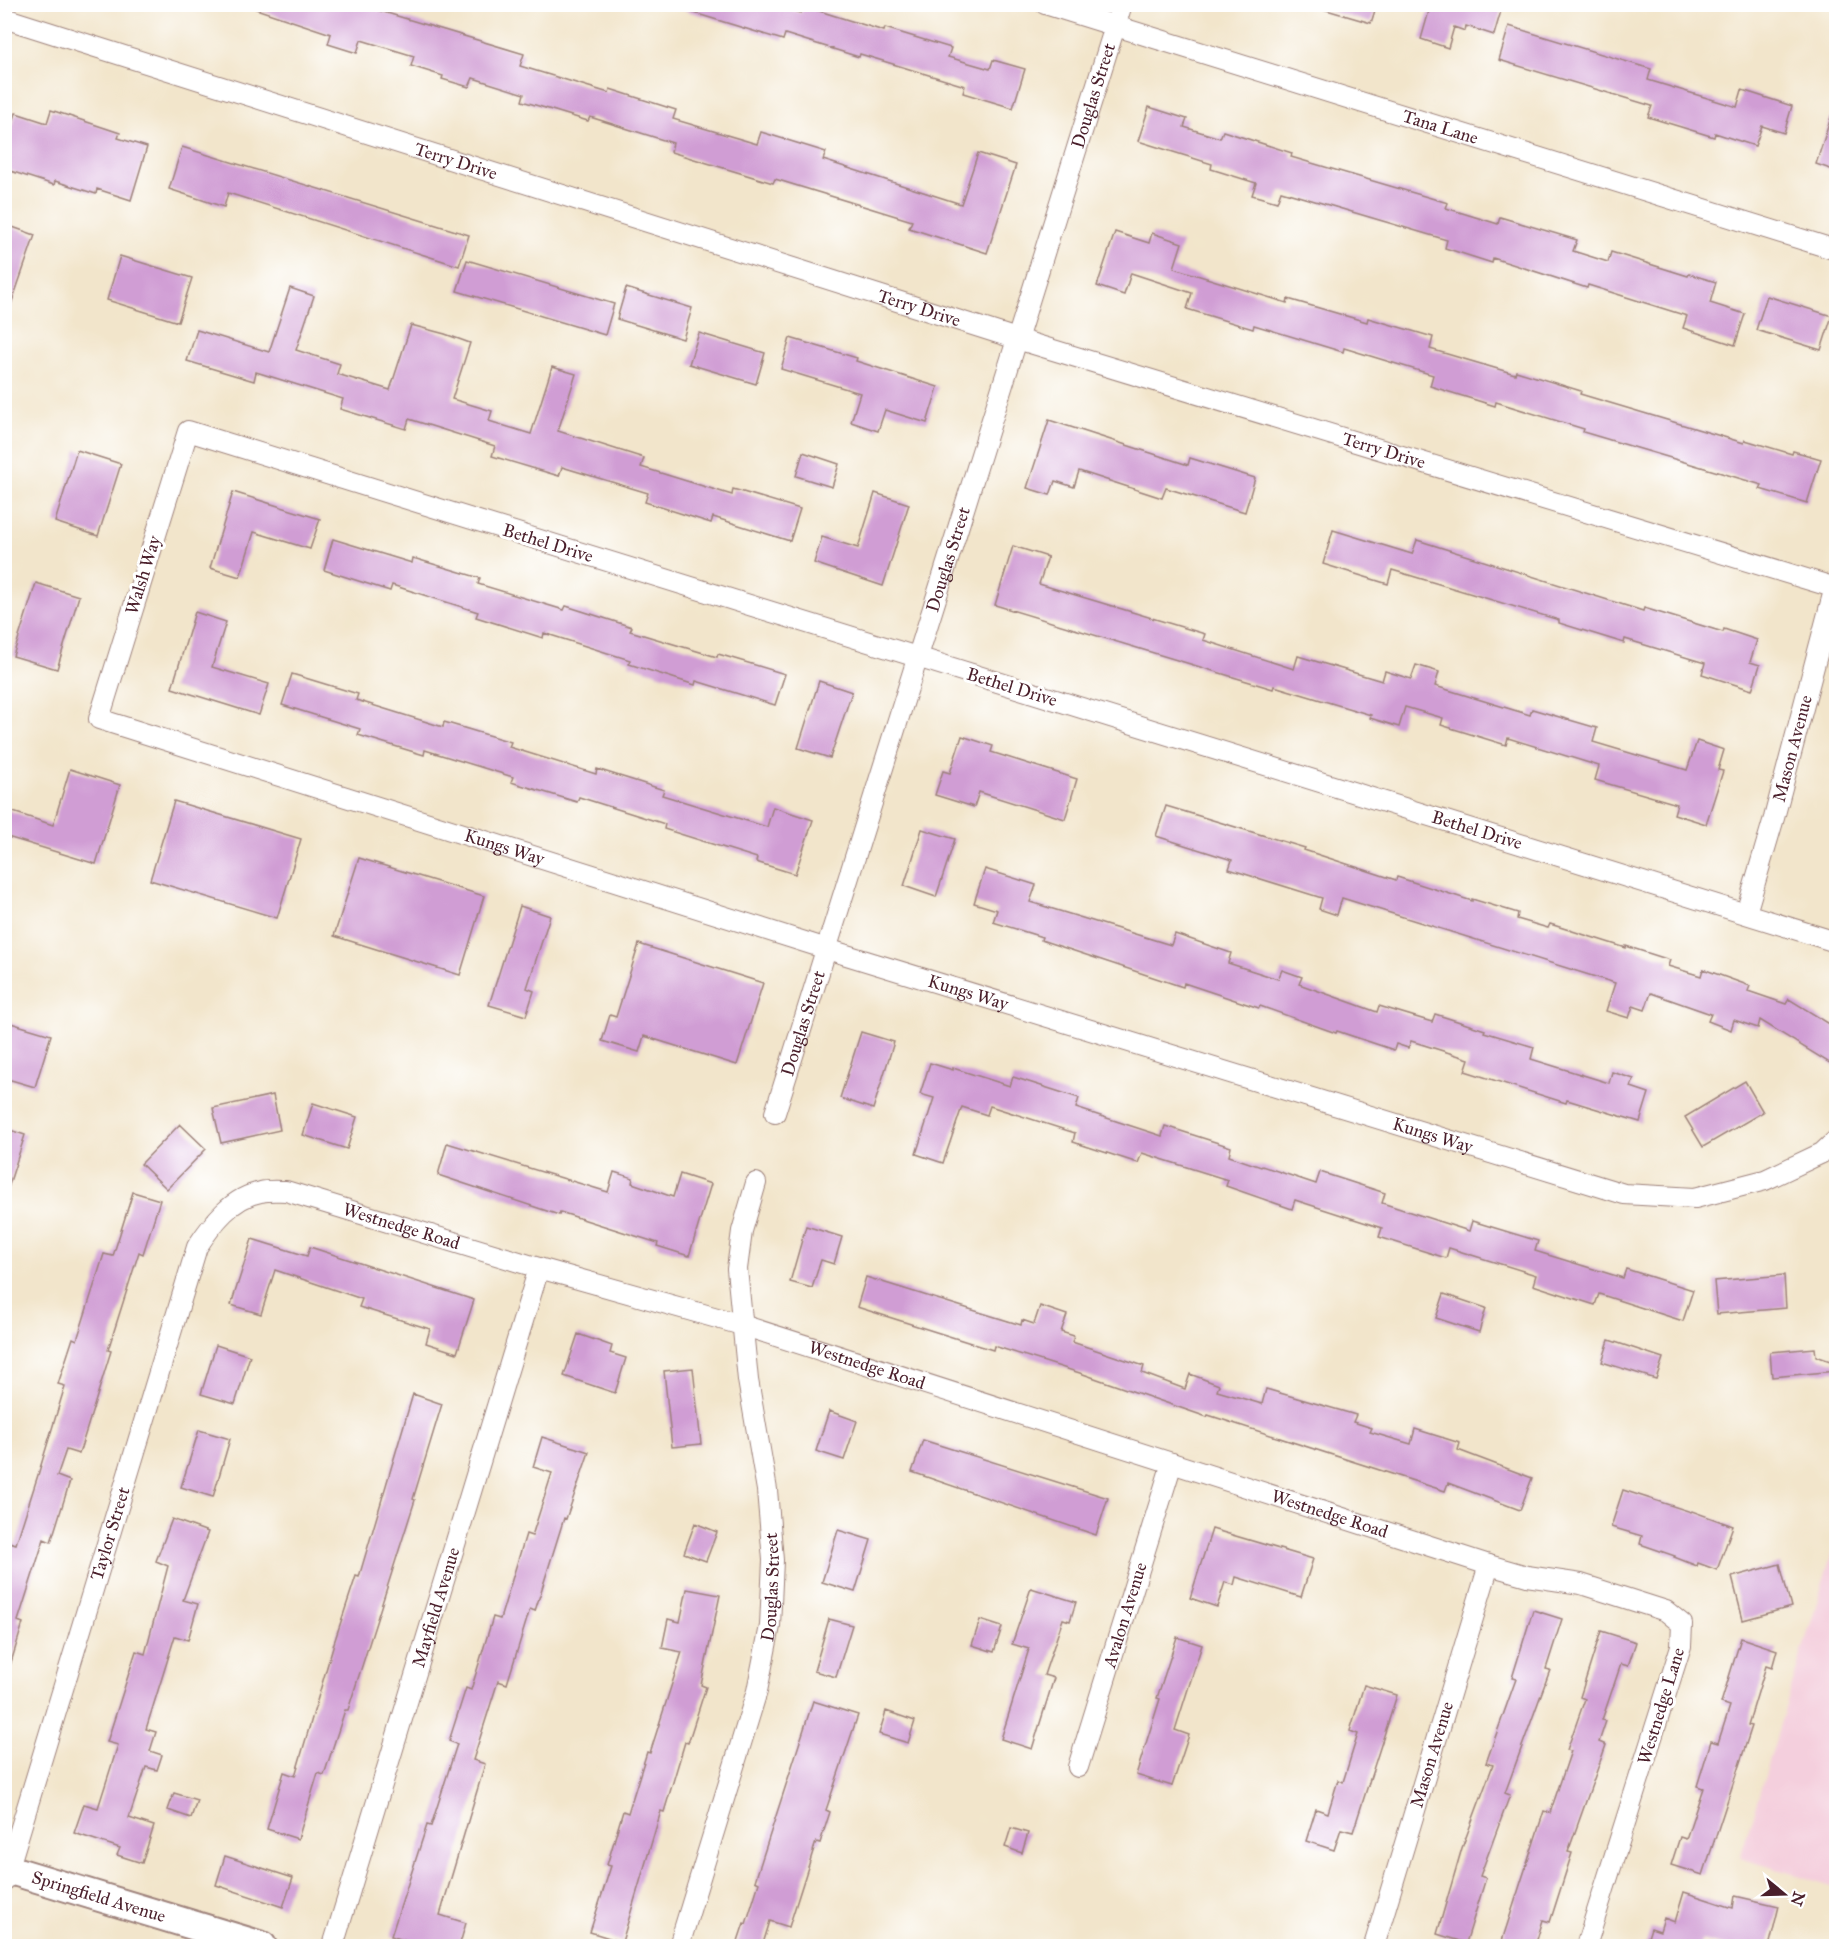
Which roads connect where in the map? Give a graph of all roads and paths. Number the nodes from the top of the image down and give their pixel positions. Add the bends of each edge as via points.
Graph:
1 (1045, 4) edge
2 (1122, 4) edge
3 (4, 18) edge
4 (1115, 27) junction
5 (1836, 250) edge
6 (1017, 339) junction
7 (188, 431) joint
8 (1836, 586) edge
9 (918, 657) junction
10 (99, 718) joint
11 (1746, 913) junction
12 (1836, 942) edge
13 (827, 949) junction
14 (775, 1113) dead end
15 (1836, 1140) edge
16 (756, 1184) dead end
17 (240, 1200) joint
18 (539, 1268) junction
19 (742, 1325) junction
20 (1172, 1463) junction
21 (1489, 1565) junction
22 (1078, 1767) dead end
23 (6, 1873) edge
24 (262, 1947) edge
25 (333, 1947) edge
26 (679, 1947) edge
27 (1374, 1947) edge
28 (1586, 1947) edge

1 - 4 street, Tana Lane
2 - 4 street, Douglas Street
3 - 6 street, Terry Drive
4 - 5 street, Tana Lane
4 - 6 street, Douglas Street
6 - 8 street, Terry Drive
6 - 9 street, Douglas Street
7 - 9 street, Bethel Drive
7 - 10 street, Walsh Way
8 - 11 street, Mason Avenue
9 - 11 street, Bethel Drive
9 - 13 street, Douglas Street
10 - 13 street, Kungs Way
11 - 12 street, Bethel Drive
13 - 14 street, Douglas Street
13 - 15 street, Kungs Way via 1624,1194 1695,1198 1745,1186 1822,1153
16 - 19 street, Douglas Street via 742,1231 737,1269
17 - 18 street, Westnedge Road via 260,1192 286,1191
17 - 23 street, Taylor Street via 213,1222 197,1247
18 - 19 street, Westnedge Road
18 - 25 street, Mayfield Avenue
19 - 20 street, Westnedge Road
19 - 26 street, Douglas Street via 767,1490 773,1560 770,1626 757,1691
20 - 21 street, Westnedge Road
20 - 22 street, Avalon Avenue
21 - 27 street, Mason Avenue
21 - 28 street, Westnedge Lane via 1527,1576 1581,1584 1666,1611 1682,1624 1681,1646
23 - 24 street, Springfield Avenue

